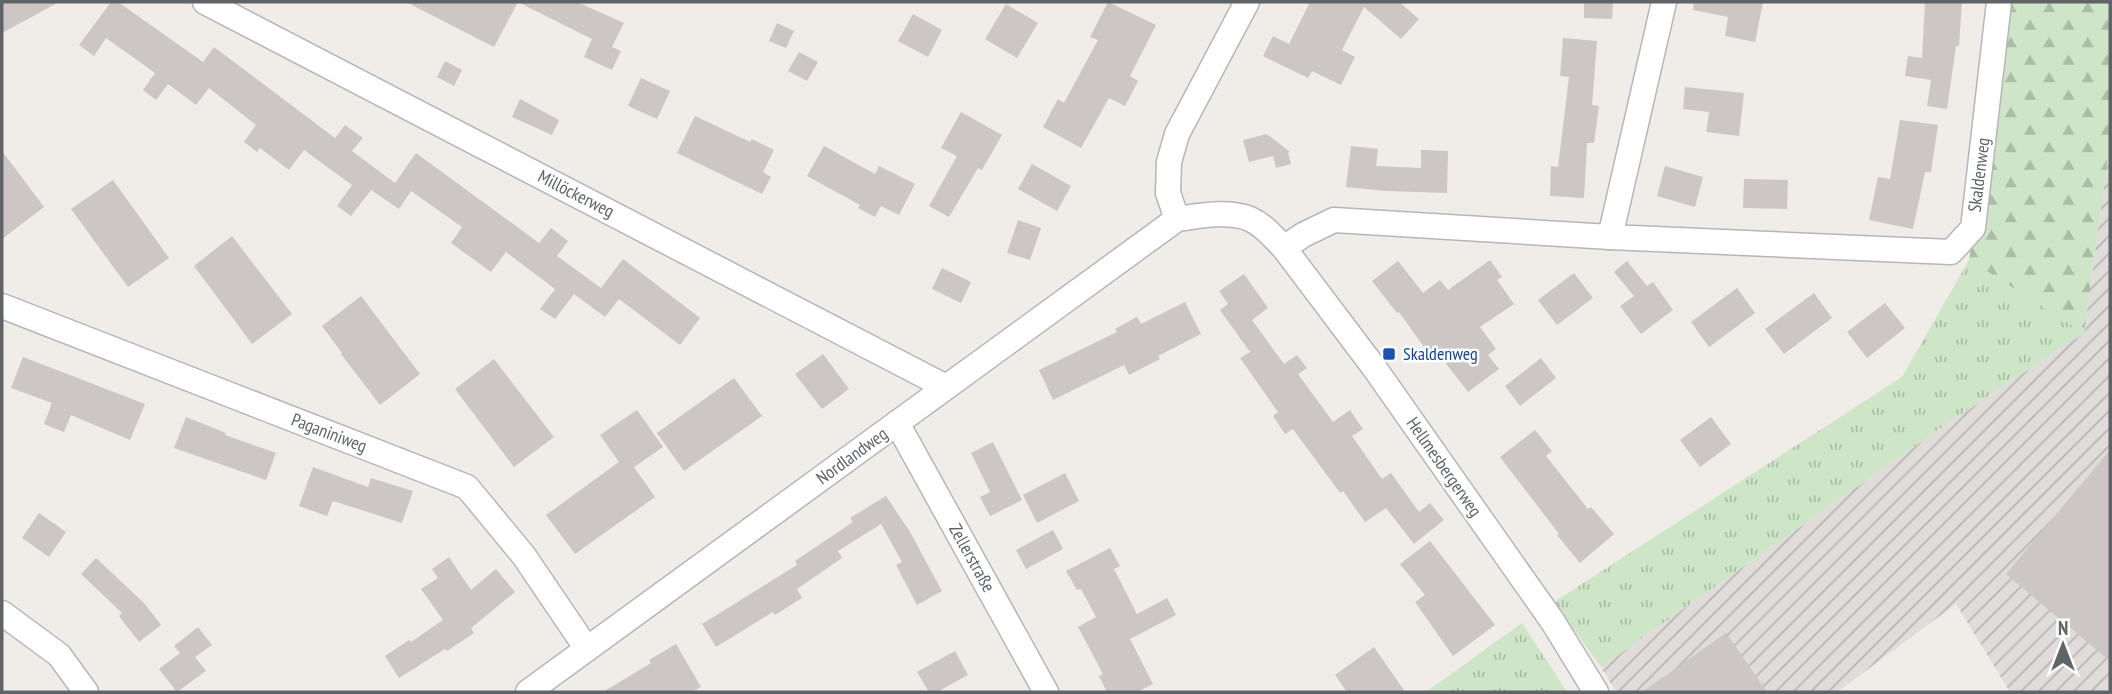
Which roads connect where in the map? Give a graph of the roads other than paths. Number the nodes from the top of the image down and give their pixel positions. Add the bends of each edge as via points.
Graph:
1 (205, 2) edge
2 (1247, 2) edge
3 (1664, 2) edge
4 (1999, 2) edge
5 (1177, 219) junction
6 (1610, 237) junction
7 (1284, 248) junction
8 (2, 306) edge
9 (946, 387) junction
10 (897, 423) junction
11 (2, 613) edge
12 (587, 649) junction
13 (86, 692) edge
14 (528, 692) edge
15 (1046, 692) edge
16 (1596, 692) edge

1 - 9 street, Millöckerweg
2 - 5 street via 1174,143 1168,193
3 - 6 street
4 - 6 street, Skaldenweg via 1973,228 1951,252
5 - 7 street, Nordlandweg via 1213,214 1249,218
5 - 9 street, Nordlandweg
6 - 7 street, Skaldenweg via 1334,220
7 - 16 street, Hellmesbergerweg via 1553,622
8 - 12 street, Paganiniweg via 467,487 524,556
9 - 10 street, Nordlandweg
10 - 12 street, Nordlandweg
10 - 15 street, Zellerstraße
11 - 13 street via 59,655
12 - 14 street, Nordlandweg

